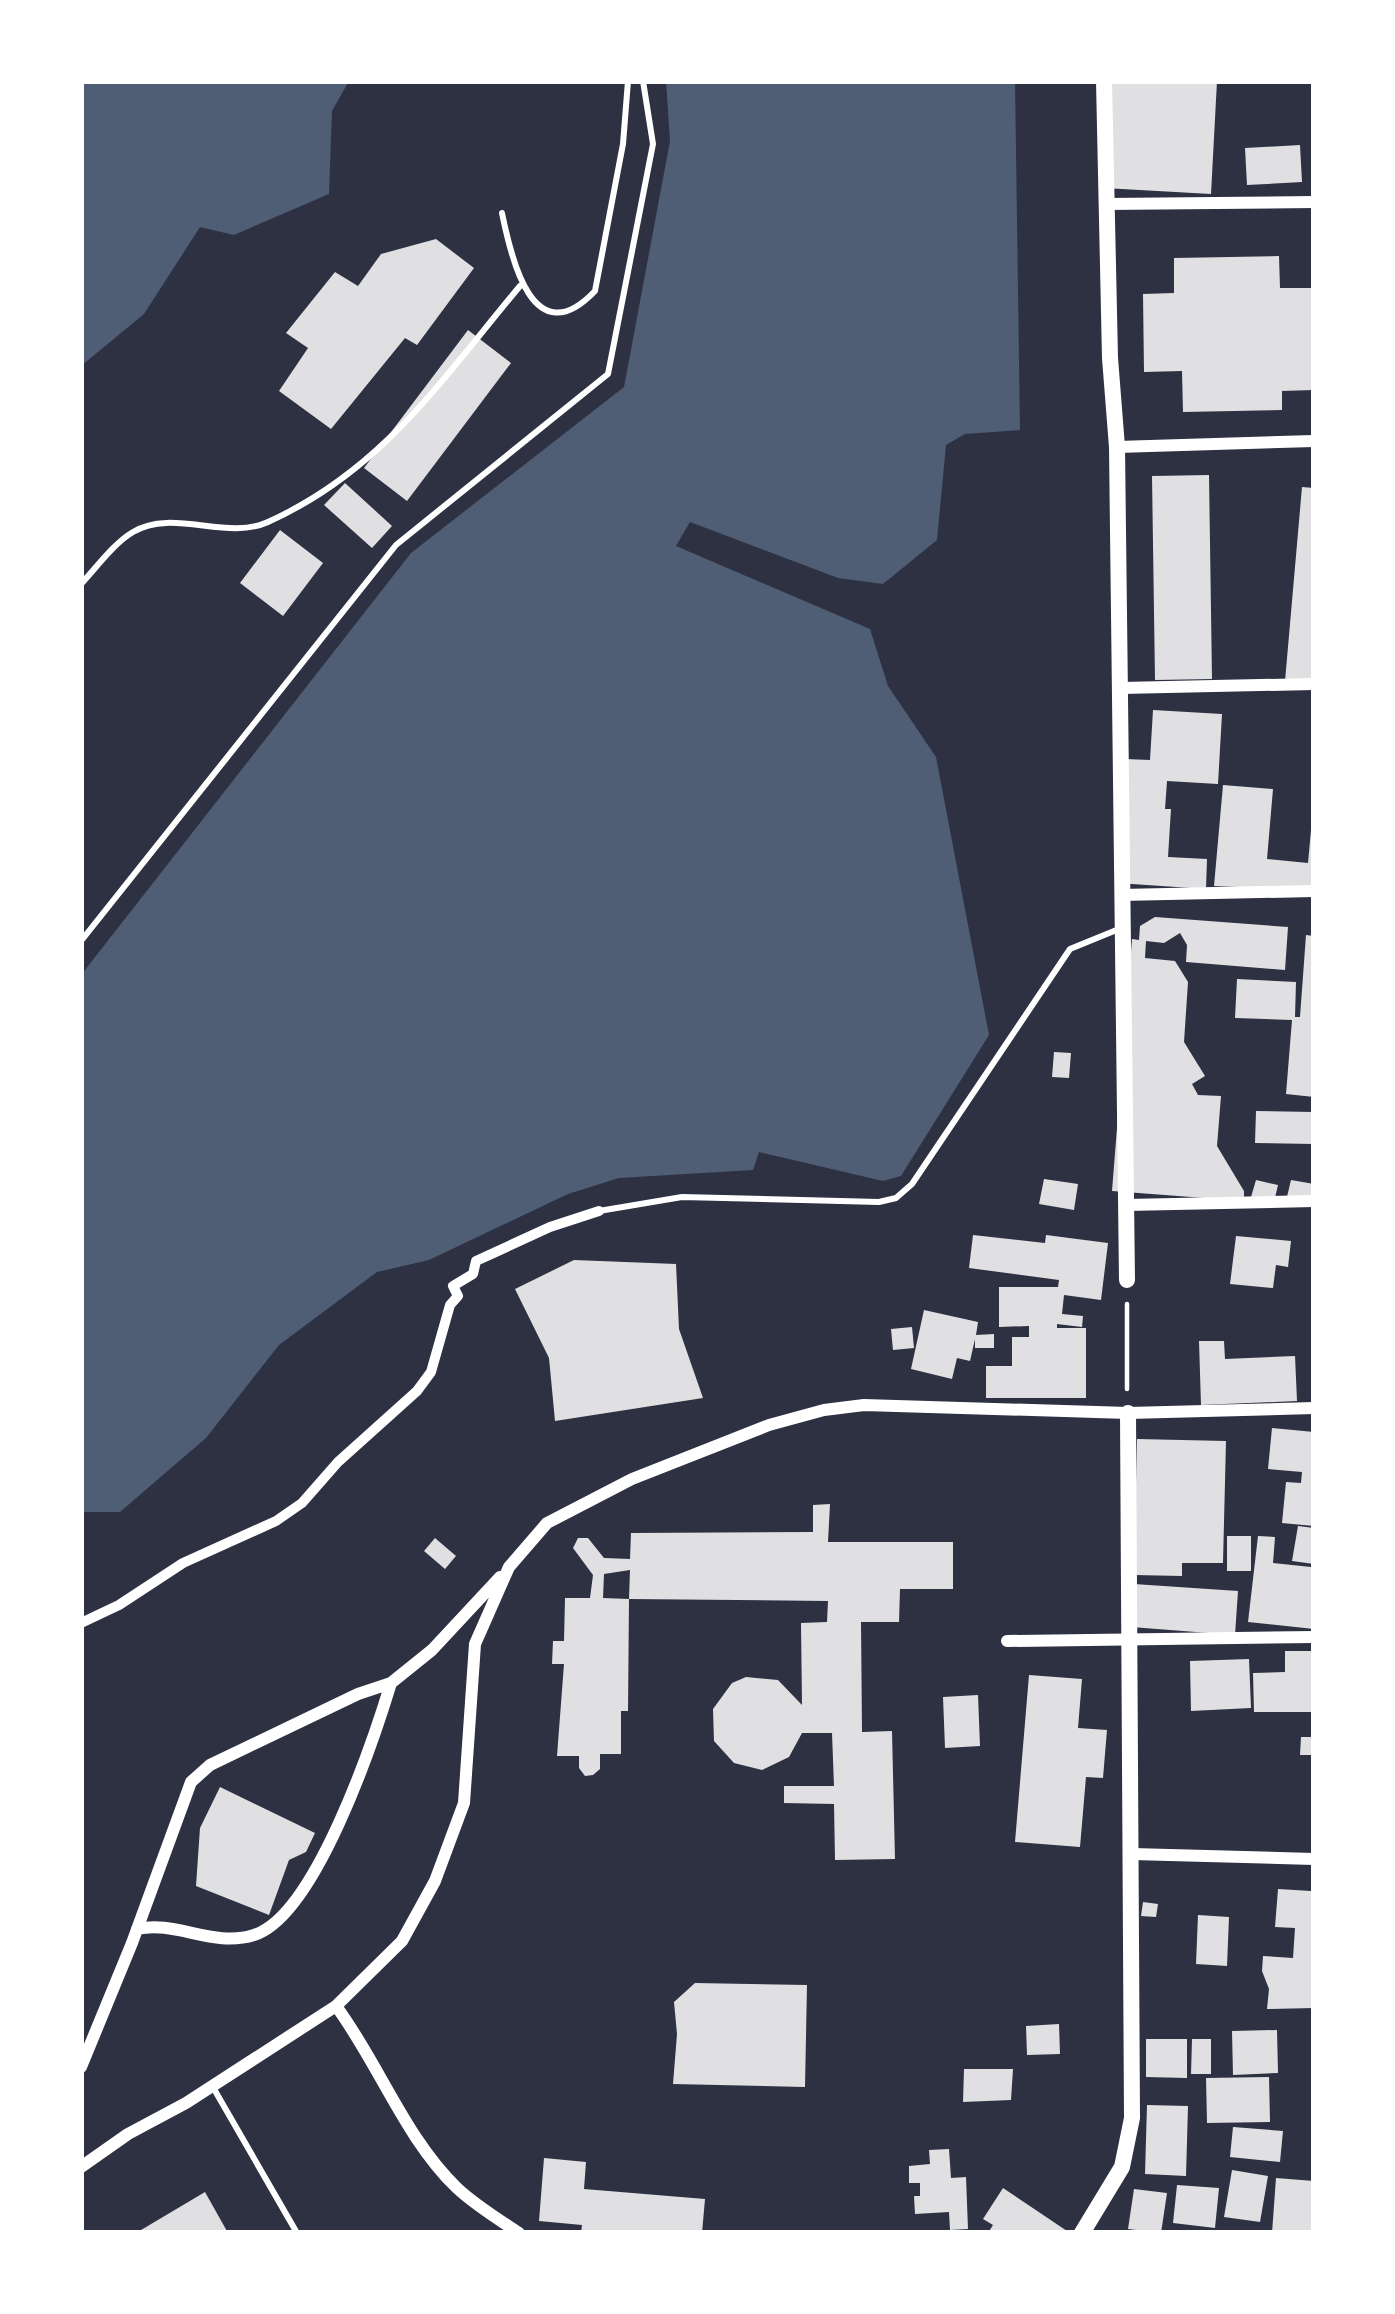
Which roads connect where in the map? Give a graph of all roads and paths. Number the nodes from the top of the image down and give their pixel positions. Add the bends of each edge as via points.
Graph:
1 (628, 81) edge
2 (643, 81) edge
3 (1104, 81) edge
4 (1314, 202) edge
5 (1106, 204) junction
6 (502, 213) dead end
7 (520, 286) junction
8 (1314, 441) edge
9 (1117, 447) junction
10 (81, 584) edge
11 (1314, 684) edge
12 (1121, 688) junction
13 (1314, 891) edge
14 (1121, 895) junction
15 (1122, 928) junction
16 (81, 941) edge
17 (1314, 1202) edge
18 (1126, 1205) junction
19 (599, 1211) joint
20 (1127, 1280) joint
21 (1314, 1408) edge
22 (1128, 1413) junction
23 (509, 1567) junction
24 (81, 1623) edge
25 (1314, 1637) edge
26 (1130, 1639) junction
27 (1007, 1641) dead end
28 (391, 1682) junction
29 (1132, 1854) junction
30 (1314, 1859) edge
31 (137, 1929) junction
32 (337, 2006) junction
33 (81, 2067) edge
34 (212, 2086) junction
35 (81, 2168) edge
36 (297, 2233) edge
37 (518, 2233) edge
38 (1082, 2233) edge

1 - 7 lane via 595,291 564,311 542,308
2 - 16 lane via 653,144 608,374 396,545
3 - 5 street
4 - 5 street
5 - 9 street
6 - 7 lane
7 - 10 lane via 363,466 261,526 175,523 134,531
8 - 9 street
9 - 12 street
11 - 12 street
12 - 14 street
13 - 14 street
14 - 15 street
15 - 18 street
15 - 19 lane via 1070,949 896,1198 682,1198
17 - 18 street
18 - 20 street
19 - 24 street via 476,1261 473,1274 453,1286 458,1296 431,1372 302,1503
20 - 22 path
21 - 22 street
22 - 23 street via 824,1410 587,1500 548,1523
22 - 26 street
23 - 28 street
23 - 32 street via 476,1644 464,1803 442,1863 401,1942
25 - 26 street
26 - 27 street
26 - 29 street
28 - 31 street via 210,1765 190,1782
28 - 31 street via 370,1751 312,1876 284,1917 236,1939
29 - 30 street
29 - 38 street via 1129,2146
31 - 33 street
32 - 34 street
32 - 37 street via 433,2161
34 - 35 street
34 - 36 lane

